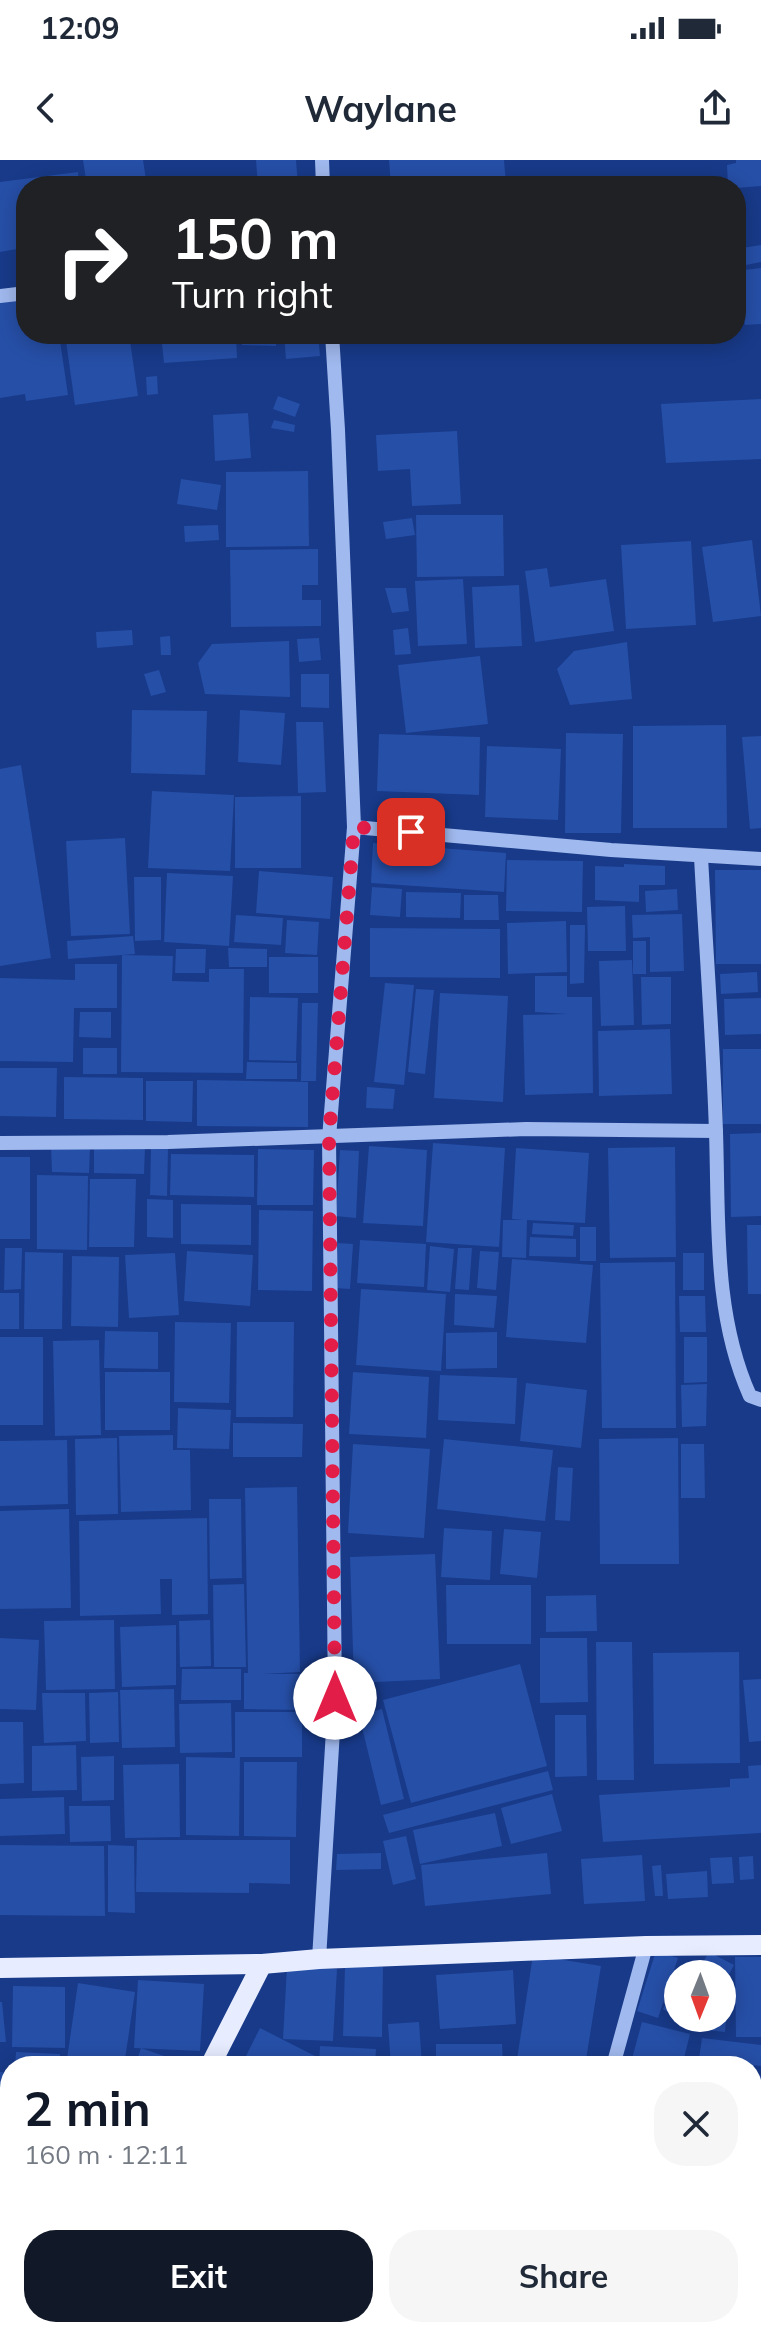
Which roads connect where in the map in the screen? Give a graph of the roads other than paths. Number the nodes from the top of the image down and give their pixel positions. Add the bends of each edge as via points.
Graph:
1 (333, 344) edge
2 (354, 827) junction
3 (701, 857) junction
4 (761, 859) edge
5 (716, 1131) junction
6 (329, 1138) junction
7 (0, 1143) edge
8 (761, 1400) edge
9 (761, 1945) edge
10 (646, 1946) junction
11 (319, 1959) junction
12 (262, 1964) junction
13 (0, 1968) edge
14 (215, 2056) edge
15 (616, 2056) edge

1 - 2 street
2 - 3 street
2 - 6 street
3 - 4 street
3 - 5 street
5 - 6 street via 526,1129
5 - 8 street via 718,1263 736,1366 750,1396
6 - 7 street
6 - 11 street via 335,1698
9 - 10 main road
10 - 11 main road
10 - 15 street
11 - 12 main road
12 - 13 main road
12 - 14 main road

